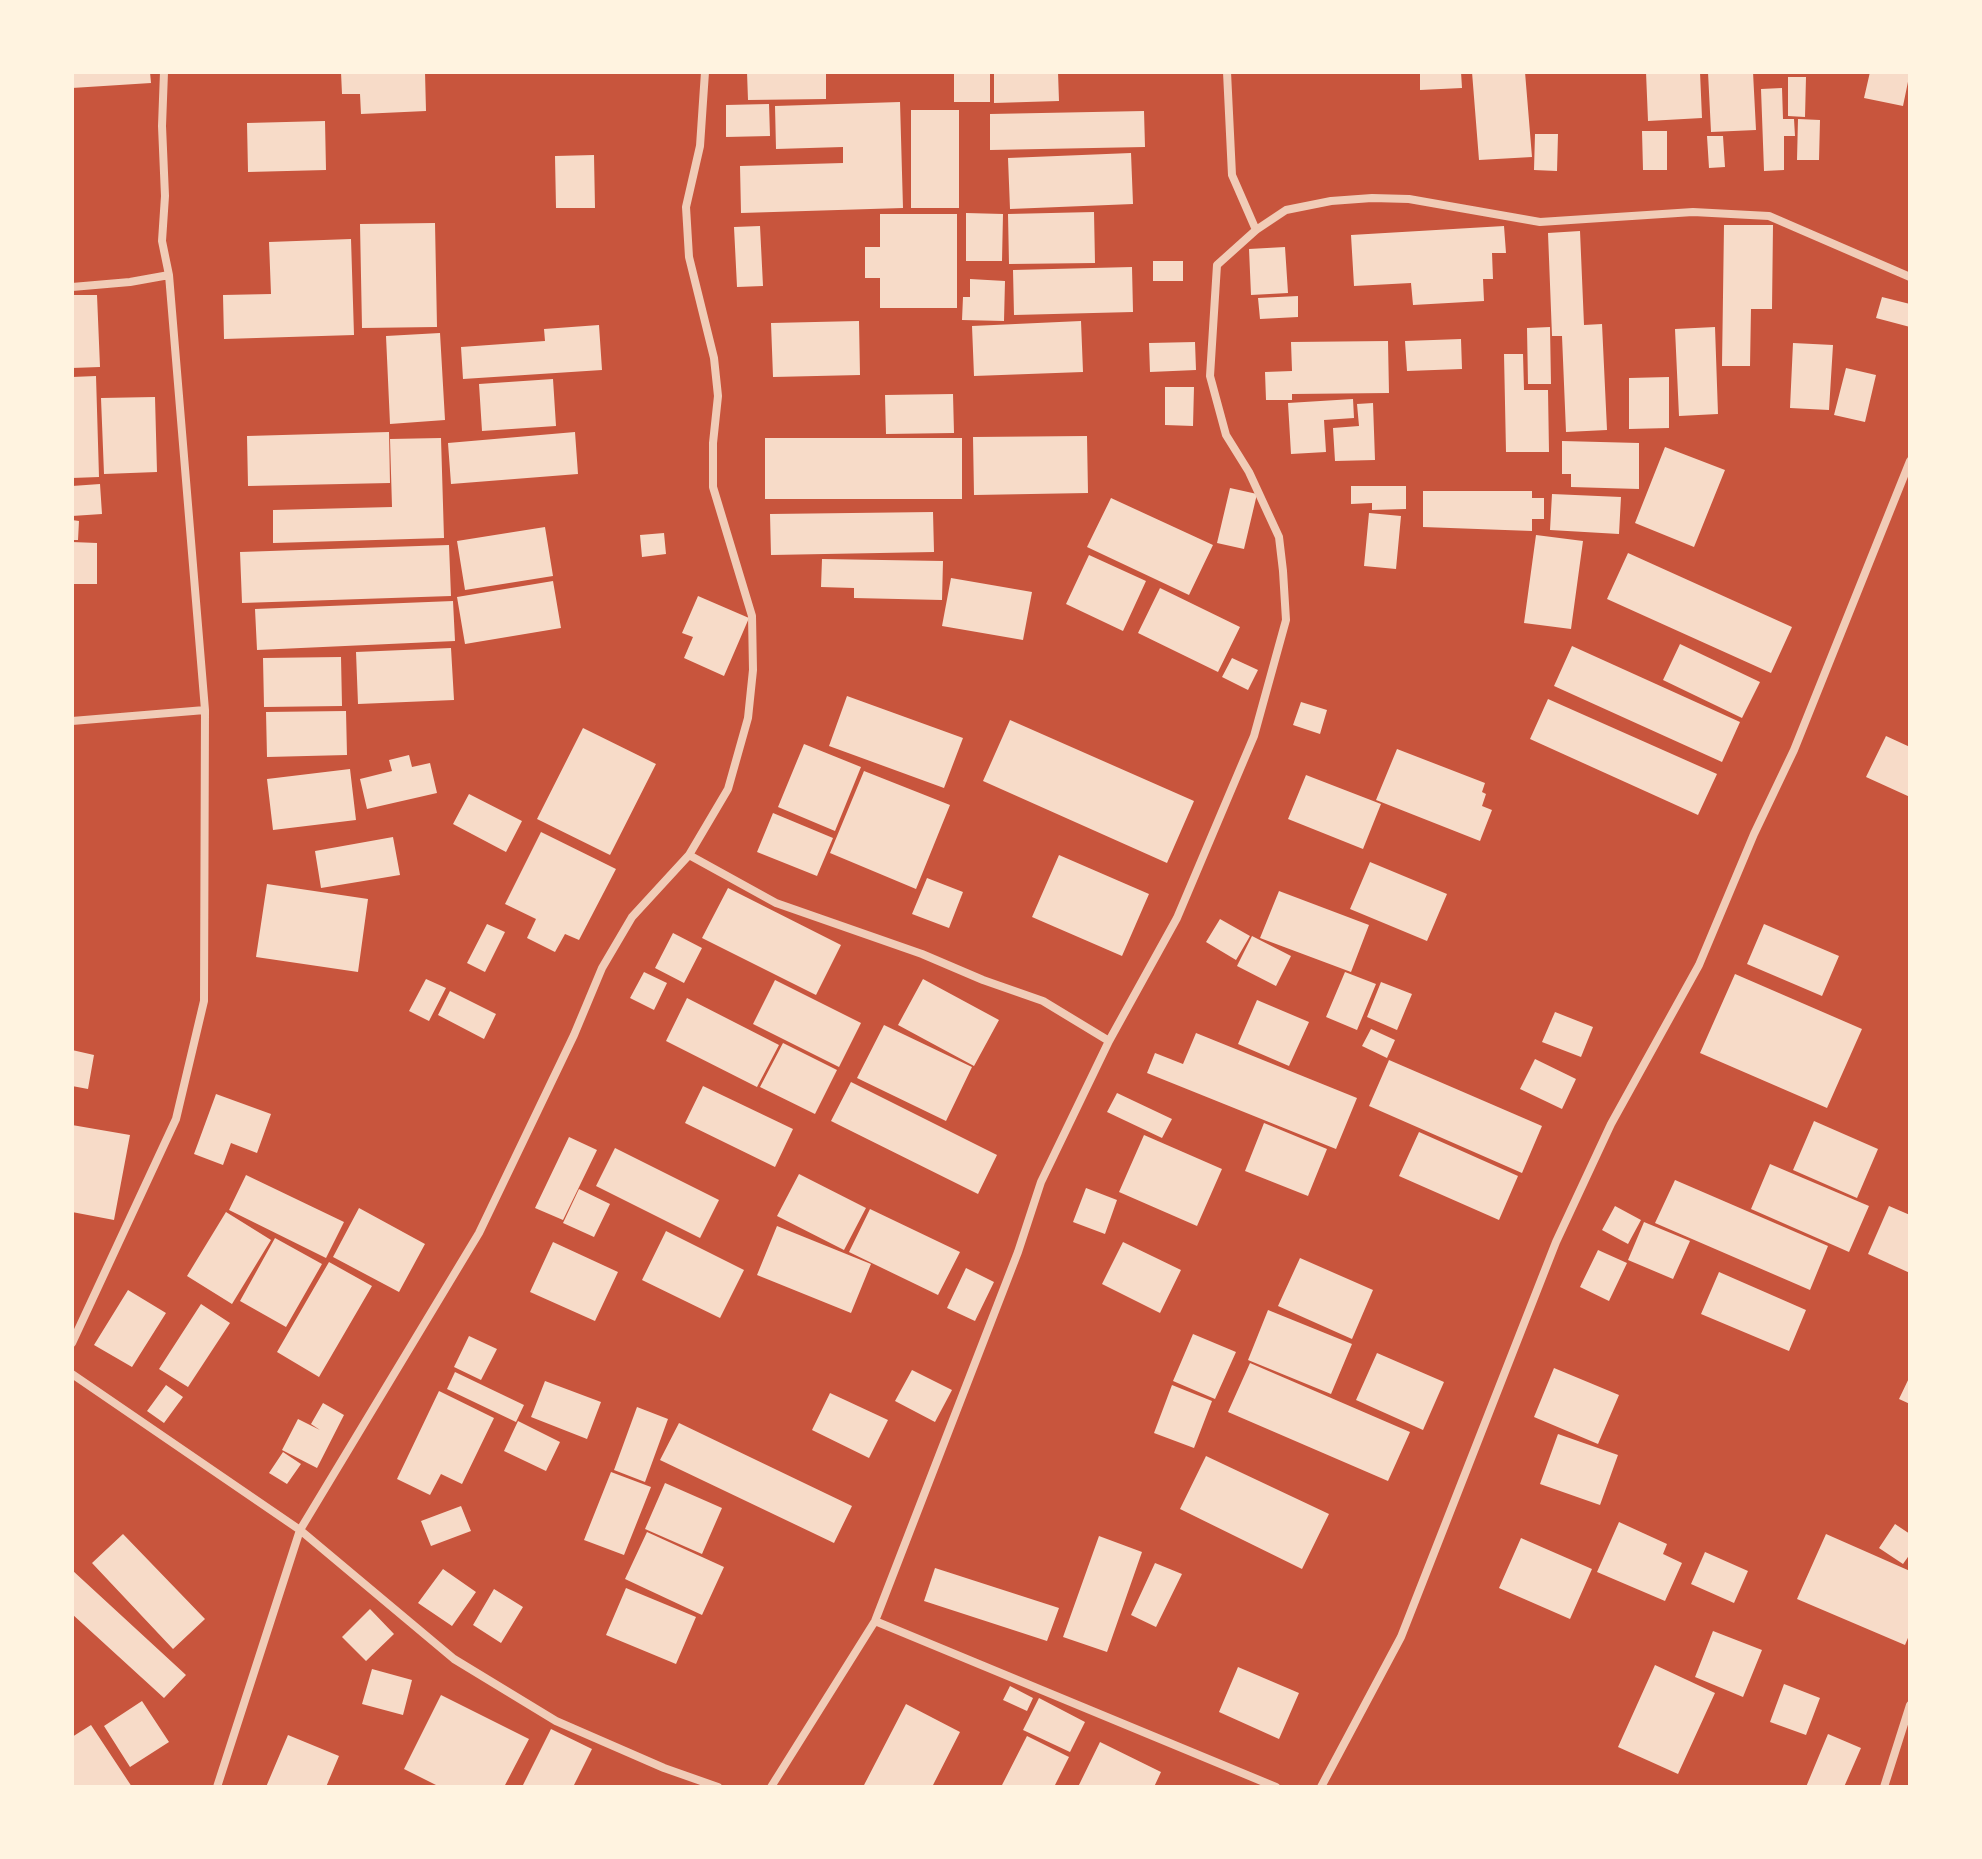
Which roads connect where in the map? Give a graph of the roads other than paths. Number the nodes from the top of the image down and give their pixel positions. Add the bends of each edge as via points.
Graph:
1 (164, 72) edge
2 (705, 72) edge
3 (1227, 72) edge
4 (1256, 230) junction
5 (169, 275) junction
6 (1910, 277) edge
7 (72, 287) edge
8 (1910, 461) edge
9 (205, 710) junction
10 (72, 721) edge
11 (689, 855) junction
12 (1109, 1041) junction
13 (72, 1343) edge
14 (72, 1374) edge
15 (300, 1530) junction
16 (875, 1621) junction
17 (1910, 1705) edge
18 (217, 1787) edge
19 (718, 1787) edge
20 (771, 1787) edge
21 (1276, 1787) edge
22 (1321, 1787) edge
23 (1884, 1787) edge

1 - 5 street via 162,241
2 - 11 street via 700,146 686,207 689,257 718,396 713,487 752,616 753,670 748,718 728,789
3 - 4 street via 1232,175
4 - 6 street via 1286,210 1372,198 1409,199 1540,222 1693,212 1769,216
4 - 12 street via 1217,265 1210,376 1226,435 1279,537 1286,620 1254,736 1177,918
5 - 7 street
5 - 9 street
8 - 22 street via 1794,750 1699,965 1611,1124 1556,1242 1401,1637
9 - 10 street
9 - 13 street via 204,1001 176,1119
11 - 12 street via 776,903 1043,1001
11 - 15 street via 632,917 602,968 479,1233
12 - 16 street via 1041,1182
14 - 15 street
15 - 18 street
15 - 19 street via 454,1659 556,1721
16 - 20 street
16 - 21 street
17 - 23 street

